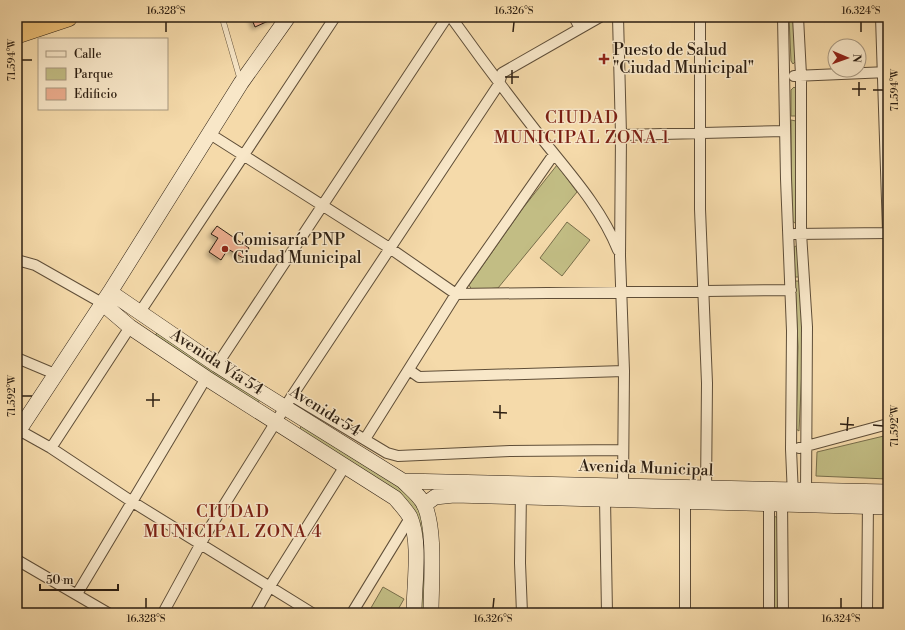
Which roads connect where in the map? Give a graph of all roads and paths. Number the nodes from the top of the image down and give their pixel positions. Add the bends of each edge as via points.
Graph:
1 (68, 17) edge
2 (222, 17) edge
3 (288, 17) edge
4 (335, 17) edge
5 (447, 17) edge
6 (451, 17) edge
7 (574, 17) edge
8 (600, 17) edge
9 (618, 17) edge
10 (700, 17) edge
11 (783, 17) edge
12 (798, 17) edge
13 (881, 17) edge
14 (580, 28) junction
15 (17, 34) edge
16 (885, 72) edge
17 (801, 75) junction
18 (785, 76) junction
19 (241, 83) junction
20 (499, 84) junction
21 (785, 131) junction
22 (700, 132) junction
23 (210, 134) junction
24 (621, 134) junction
25 (554, 154) junction
26 (243, 155) junction
27 (322, 206) junction
28 (888, 232) edge
29 (788, 234) junction
30 (801, 234) junction
31 (391, 249) junction
32 (620, 256) junction
33 (17, 260) edge
34 (704, 290) junction
35 (791, 290) junction
36 (621, 293) junction
37 (456, 294) junction
38 (106, 298) junction
39 (140, 312) junction
40 (130, 327) junction
41 (17, 358) edge
42 (217, 364) junction
43 (409, 370) junction
44 (624, 371) junction
45 (55, 374) junction
46 (206, 378) junction
47 (288, 402) junction
48 (276, 422) junction
49 (888, 424) edge
50 (18, 430) edge
51 (365, 439) junction
52 (805, 446) junction
53 (51, 448) junction
54 (792, 449) junction
55 (623, 450) junction
56 (345, 466) junction
57 (403, 481) junction
58 (623, 486) junction
59 (521, 489) junction
60 (888, 492) edge
61 (685, 494) junction
62 (706, 495) junction
63 (787, 497) junction
64 (605, 499) junction
65 (868, 499) junction
66 (131, 501) junction
67 (424, 504) junction
68 (888, 507) edge
69 (410, 518) junction
70 (201, 543) junction
71 (17, 560) edge
72 (270, 586) junction
73 (77, 594) junction
74 (108, 613) edge
75 (163, 613) edge
76 (255, 613) edge
77 (312, 613) edge
78 (352, 613) edge
79 (414, 613) edge
80 (431, 613) edge
81 (522, 613) edge
82 (607, 613) edge
83 (685, 613) edge
84 (770, 613) edge
85 (783, 613) edge
86 (867, 613) edge

1 - 15 highway
2 - 19 lane
3 - 19 main road
4 - 26 street
5 - 27 street
6 - 20 street
7 - 14 street
8 - 14 street
9 - 24 street
10 - 22 street
11 - 18 street
12 - 17 street
13 - 16 street
14 - 20 street via 502,73
16 - 17 street
16 - 28 street
17 - 18 street
17 - 30 street
18 - 21 street
19 - 23 main road
20 - 25 street
20 - 31 street
21 - 22 street
21 - 29 street
22 - 24 street
22 - 34 street
23 - 26 street
23 - 38 main road
24 - 32 street
25 - 32 street via 602,216
25 - 37 street
26 - 27 street
26 - 39 street
27 - 31 street
27 - 42 street
28 - 30 street
29 - 30 street
29 - 35 street
30 - 52 street via 807,327
31 - 37 street
31 - 47 street
32 - 36 street
33 - 38 street
34 - 35 street
34 - 36 street
34 - 62 street via 707,383
35 - 54 street
36 - 37 street
36 - 44 street
37 - 43 street
38 - 39 main road, Avenida 54
38 - 40 main road, Avenida Vía 54
38 - 45 main road
39 - 42 main road, Avenida 54
40 - 46 main road, Avenida Vía 54
40 - 53 street
41 - 45 street
42 - 47 main road, Avenida 54
43 - 44 street via 419,377
43 - 51 street
44 - 55 street
45 - 50 main road
46 - 48 main road, Avenida Vía 54
46 - 66 street
47 - 48 street
47 - 51 street
47 - 57 main road, Avenida 54
48 - 56 main road, Avenida Vía 54
48 - 70 street
49 - 52 street
50 - 53 street
51 - 55 street via 387,453 398,456 510,451
52 - 54 street
52 - 63 street
53 - 66 street
54 - 63 street
55 - 58 street
56 - 69 main road, Avenida Vía 54 via 395,498
56 - 72 street
57 - 59 main road, Avenida Municipal
57 - 67 main road, Avenida 54
58 - 59 main road, Avenida Municipal
58 - 61 main road, Avenida Municipal
58 - 64 street
59 - 64 main road, Avenida Municipal
59 - 67 main road, Avenida Municipal via 434,497
59 - 81 street
60 - 65 main road, Avenida Municipal
61 - 62 main road, Avenida Municipal
61 - 64 main road, Avenida Municipal
61 - 83 street
62 - 63 main road, Avenida Municipal
63 - 65 main road, Avenida Municipal
63 - 84 street
63 - 85 street
64 - 82 street
65 - 68 main road, Avenida Municipal
65 - 86 street
66 - 70 street
66 - 73 street
67 - 80 main road via 430,533
69 - 78 street
69 - 79 main road, Avenida Vía 54 via 415,548
70 - 72 street
70 - 75 street
71 - 73 street
72 - 76 street
72 - 77 street
73 - 74 street

